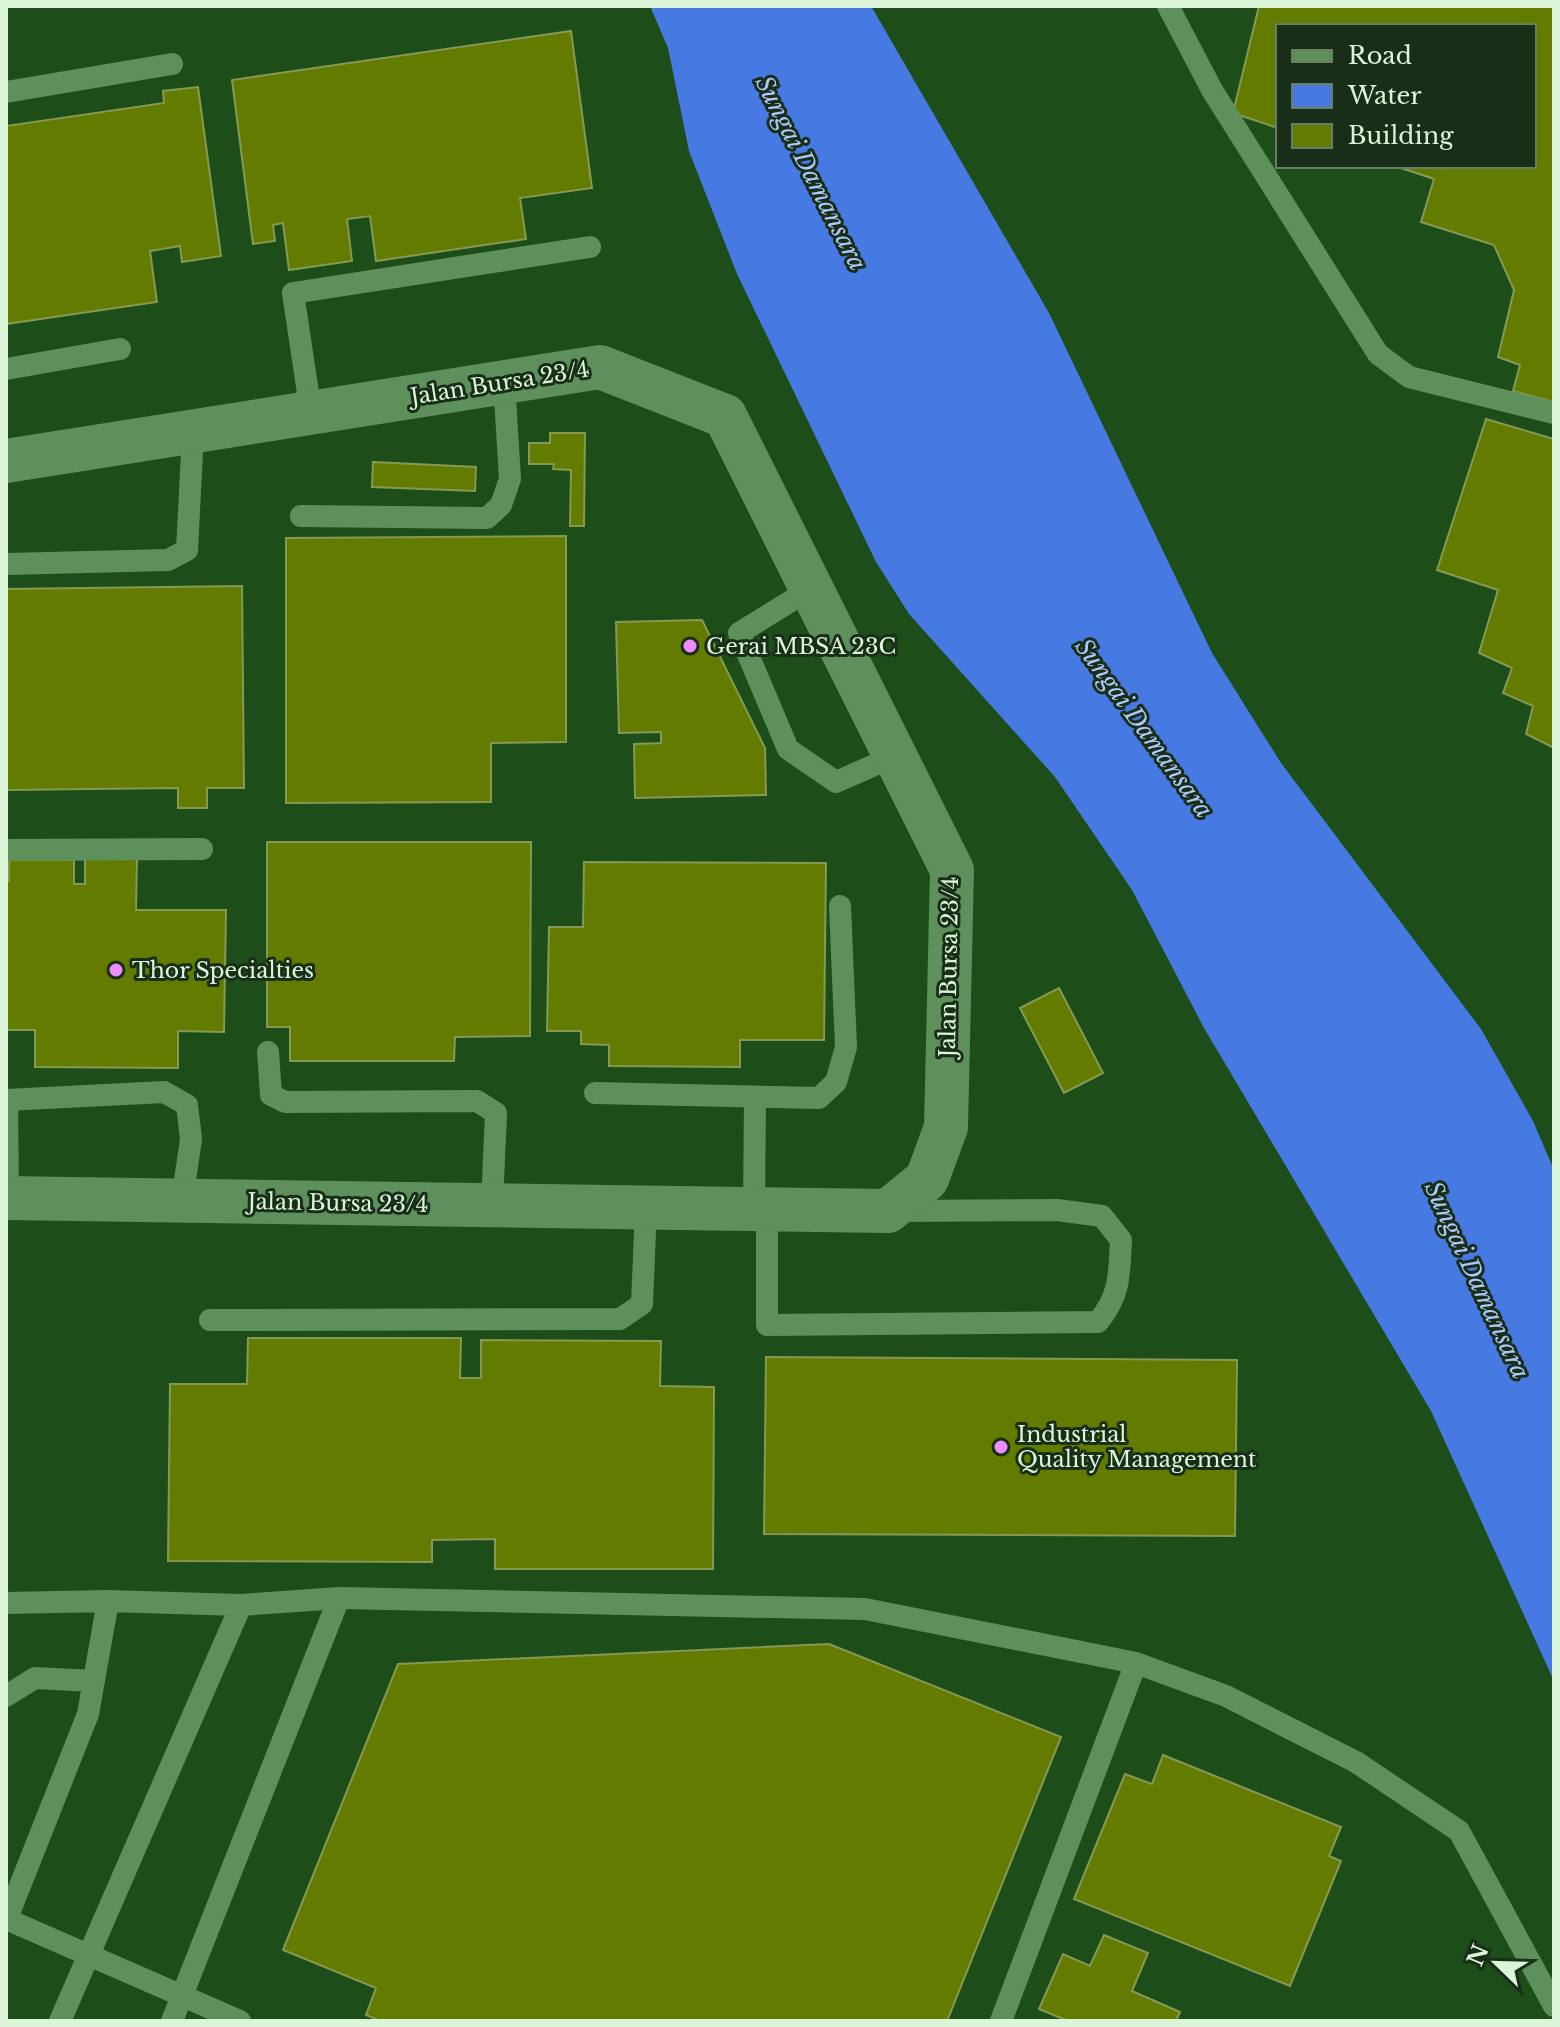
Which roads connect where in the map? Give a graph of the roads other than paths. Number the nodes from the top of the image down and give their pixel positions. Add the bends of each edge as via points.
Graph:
1 (1168, 6) edge
2 (172, 64) dead end
3 (6, 92) edge
4 (590, 247) dead end
5 (120, 349) dead end
6 (6, 369) edge
7 (504, 382) junction
8 (311, 413) junction
9 (1554, 413) edge
10 (193, 432) junction
11 (6, 461) edge
12 (301, 516) dead end
13 (6, 564) edge
14 (812, 588) junction
15 (895, 756) junction
16 (202, 849) dead end
17 (6, 850) edge
18 (840, 906) dead end
19 (268, 1052) dead end
20 (595, 1093) dead end
21 (755, 1097) junction
22 (6, 1100) edge
23 (7, 1198) edge
24 (182, 1201) junction
25 (492, 1205) junction
26 (646, 1208) junction
27 (761, 1209) junction
28 (888, 1211) junction
29 (210, 1320) dead end
30 (339, 1598) junction
31 (108, 1601) junction
32 (6, 1603) edge
33 (241, 1605) junction
34 (1136, 1663) junction
35 (94, 1681) junction
36 (6, 1696) edge
37 (6, 1920) edge
38 (89, 1955) junction
39 (182, 1996) junction
40 (1554, 2006) edge
41 (60, 2021) edge
42 (172, 2021) edge
43 (240, 2021) edge
44 (1001, 2021) edge

1 - 9 lane via 1212,90 1378,354 1409,377
2 - 3 lane
4 - 8 lane via 293,293
5 - 6 lane
7 - 8 street, Jalan Bursa 23/4
7 - 12 lane via 510,479 501,505 487,518
7 - 14 street, Jalan Bursa 23/4 via 600,367 725,416
8 - 10 street, Jalan Bursa 23/4
10 - 11 street, Jalan Bursa 23/4
10 - 13 lane via 187,550 168,560
14 - 15 street, Jalan Bursa 23/4
14 - 15 lane via 739,633 788,749 836,782
15 - 28 street, Jalan Bursa 23/4 via 952,870 946,1127 927,1179
16 - 17 lane
18 - 21 lane via 846,1047 836,1082 819,1098
19 - 25 lane via 271,1095 285,1102 477,1101 496,1113
20 - 21 lane
21 - 27 lane
22 - 23 lane
22 - 24 lane via 164,1092 187,1105 191,1139
23 - 24 street, Jalan Bursa 23/4
24 - 25 street, Jalan Bursa 23/4
25 - 26 street, Jalan Bursa 23/4
26 - 27 street, Jalan Bursa 23/4
26 - 29 lane via 642,1304 620,1319
27 - 28 street, Jalan Bursa 23/4
27 - 28 lane via 767,1325 1098,1322 1119,1288 1121,1240 1102,1216 1057,1210
30 - 33 lane
30 - 34 lane via 865,1609
30 - 39 lane
31 - 32 lane
31 - 33 lane
31 - 35 lane
33 - 38 lane
34 - 40 lane via 1226,1696 1356,1762 1459,1831
34 - 44 lane
35 - 36 lane via 35,1678
35 - 37 lane via 88,1714
37 - 38 lane
38 - 39 lane
38 - 41 lane
39 - 42 lane
39 - 43 lane

